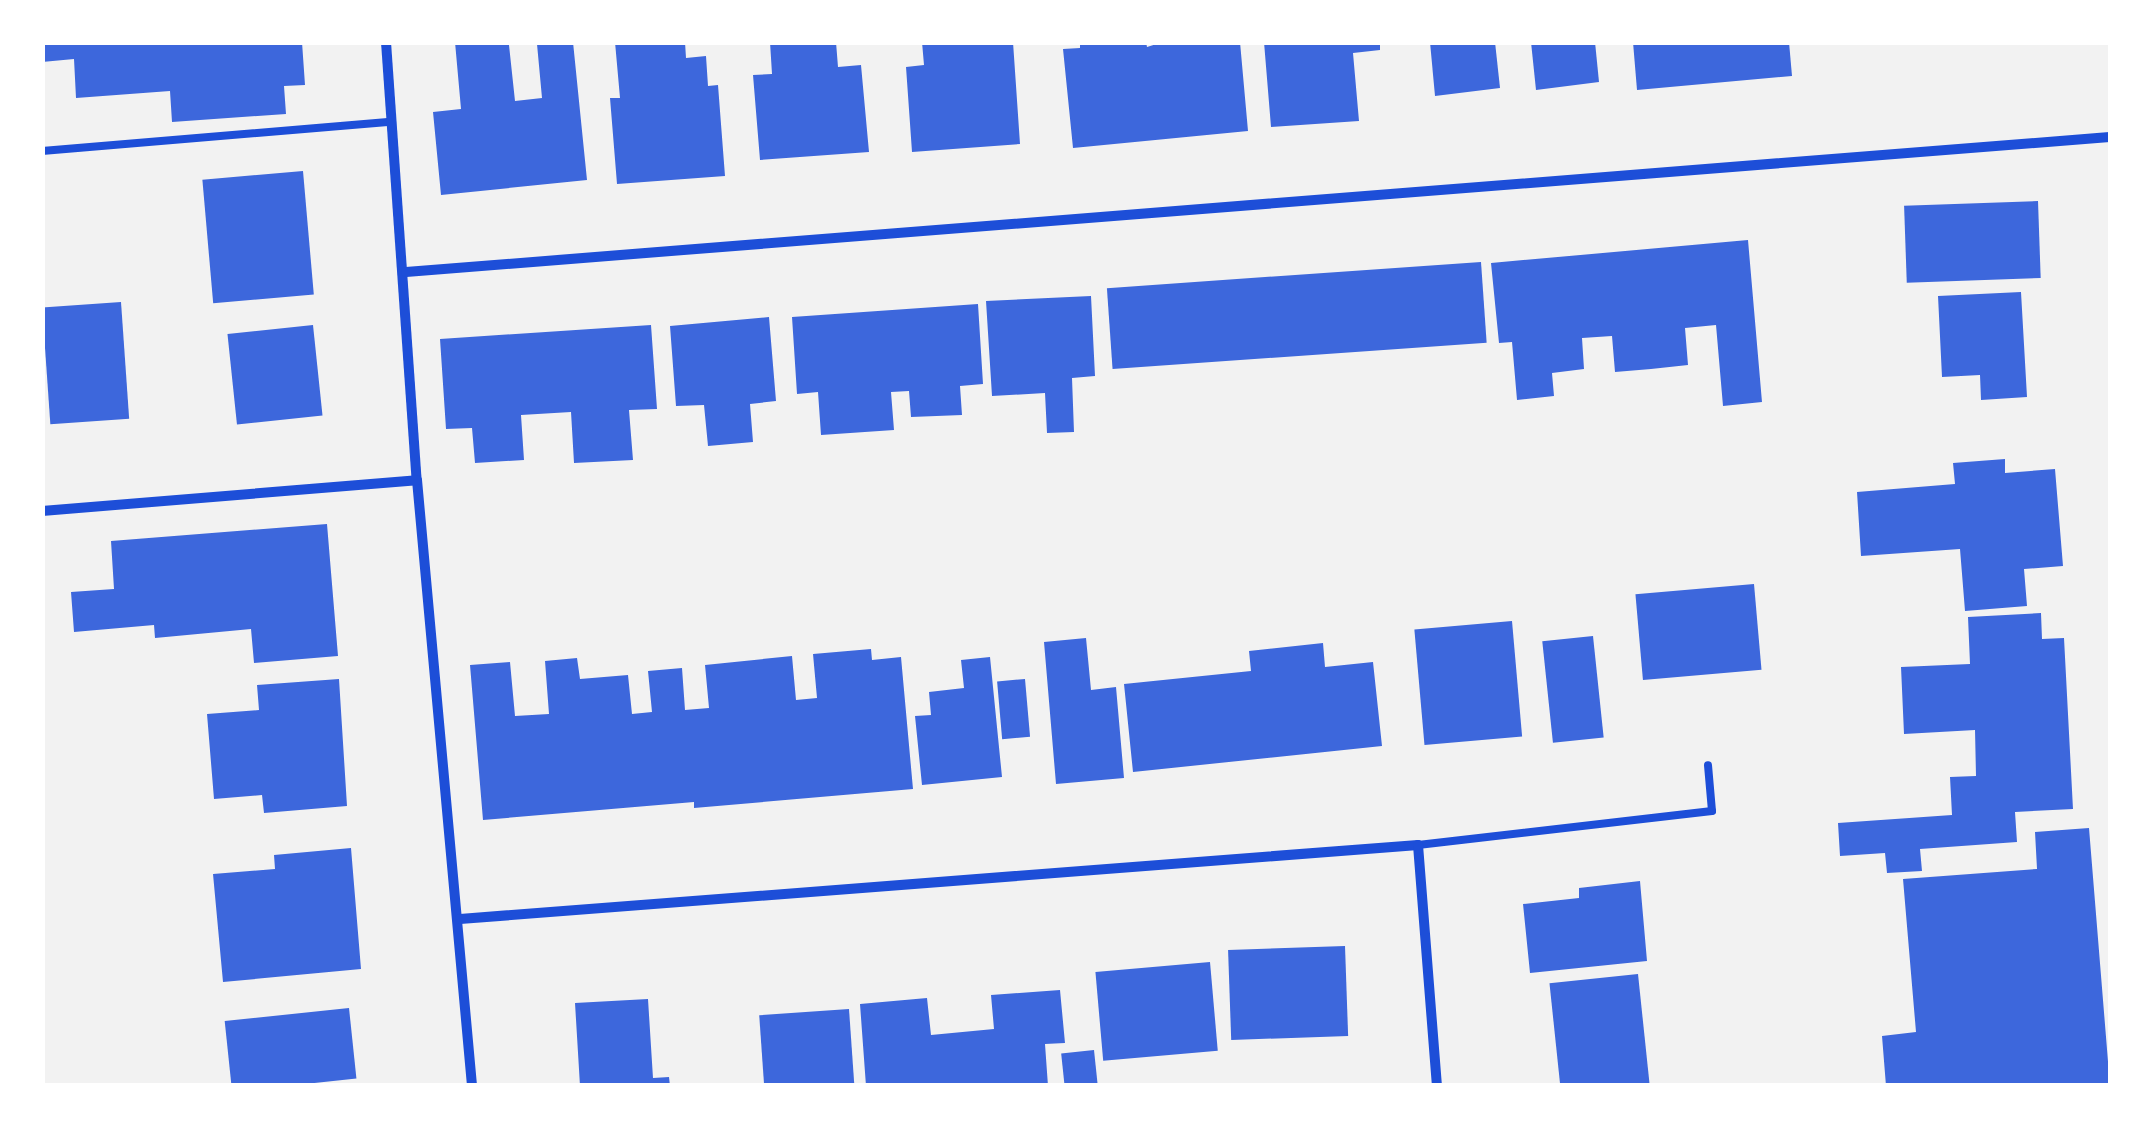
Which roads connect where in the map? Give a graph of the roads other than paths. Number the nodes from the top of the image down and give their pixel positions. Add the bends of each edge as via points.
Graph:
1 (386, 42) edge
2 (391, 122) junction
3 (2110, 137) edge
4 (42, 151) edge
5 (406, 272) junction
6 (417, 480) junction
7 (42, 511) edge
8 (1708, 765) dead end
9 (1418, 845) junction
10 (460, 919) junction
11 (472, 1086) edge
12 (1437, 1086) edge

1 - 2 street
2 - 4 lane
2 - 5 street
3 - 5 street
5 - 6 street
6 - 7 street
6 - 10 street
8 - 9 lane via 1712,811
9 - 10 street
9 - 12 street
10 - 11 street

